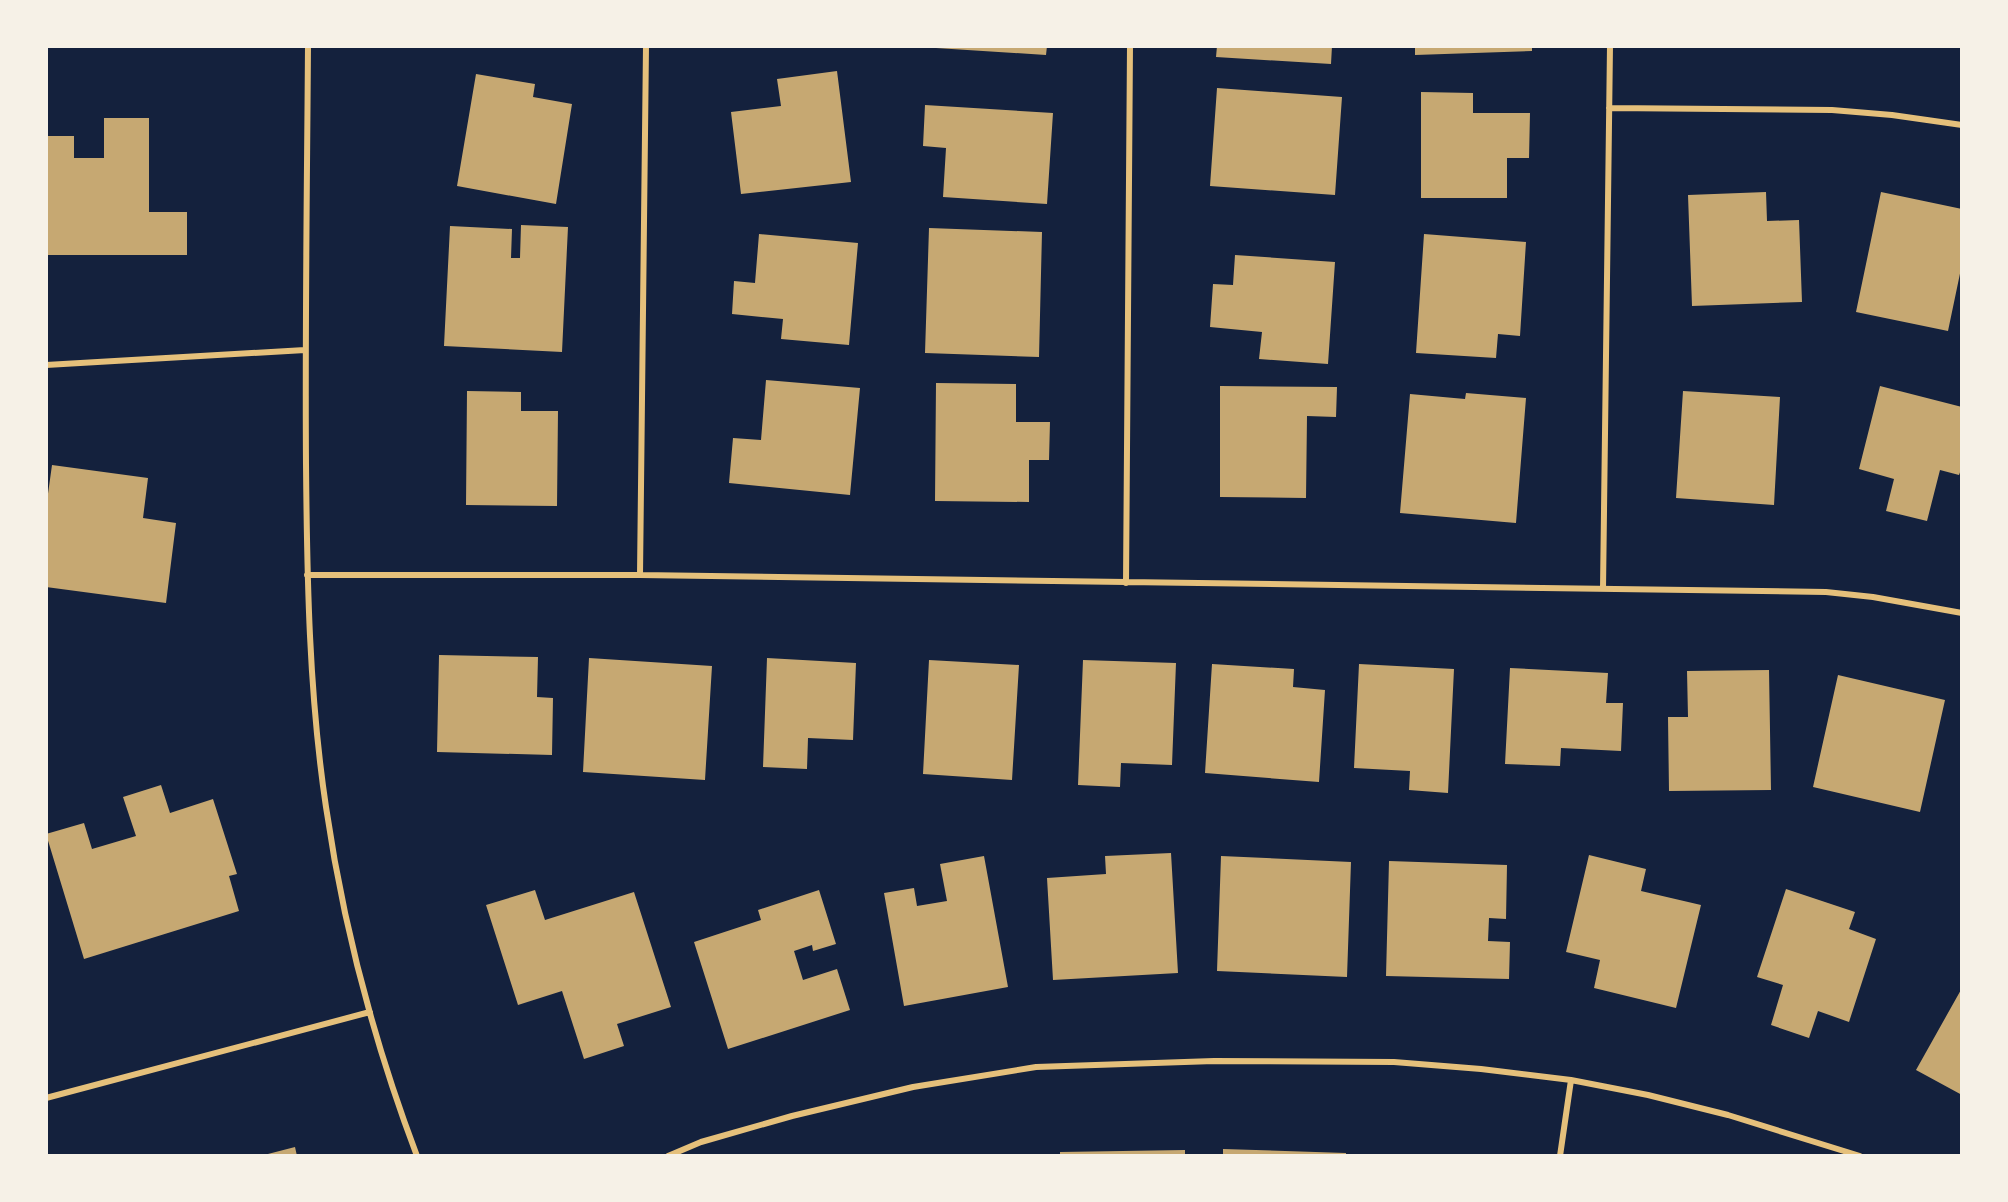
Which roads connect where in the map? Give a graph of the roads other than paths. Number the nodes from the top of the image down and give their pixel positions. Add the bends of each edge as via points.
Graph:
1 (308, 46) edge
2 (646, 46) edge
3 (1130, 46) edge
4 (1610, 46) edge
5 (1609, 108) junction
6 (1962, 125) edge
7 (305, 350) junction
8 (46, 365) edge
9 (307, 575) junction
10 (640, 575) junction
11 (1126, 583) junction
12 (1603, 590) junction
13 (1962, 613) edge
14 (370, 1012) junction
15 (1571, 1080) junction
16 (46, 1098) edge
17 (417, 1155) edge
18 (668, 1155) edge
19 (1560, 1155) edge
20 (1860, 1155) edge

1 - 7 street
2 - 10 street
3 - 11 street
4 - 5 street
5 - 6 street via 1832,110
5 - 12 street
7 - 8 street
7 - 9 street
9 - 10 street
9 - 14 street via 326,807
10 - 11 street
11 - 12 street
12 - 13 street via 1826,592
14 - 16 street
14 - 17 street
15 - 18 street via 1394,1062 1214,1061 1036,1067 913,1087 825,1108 700,1142
15 - 19 street
15 - 20 street via 1728,1115

